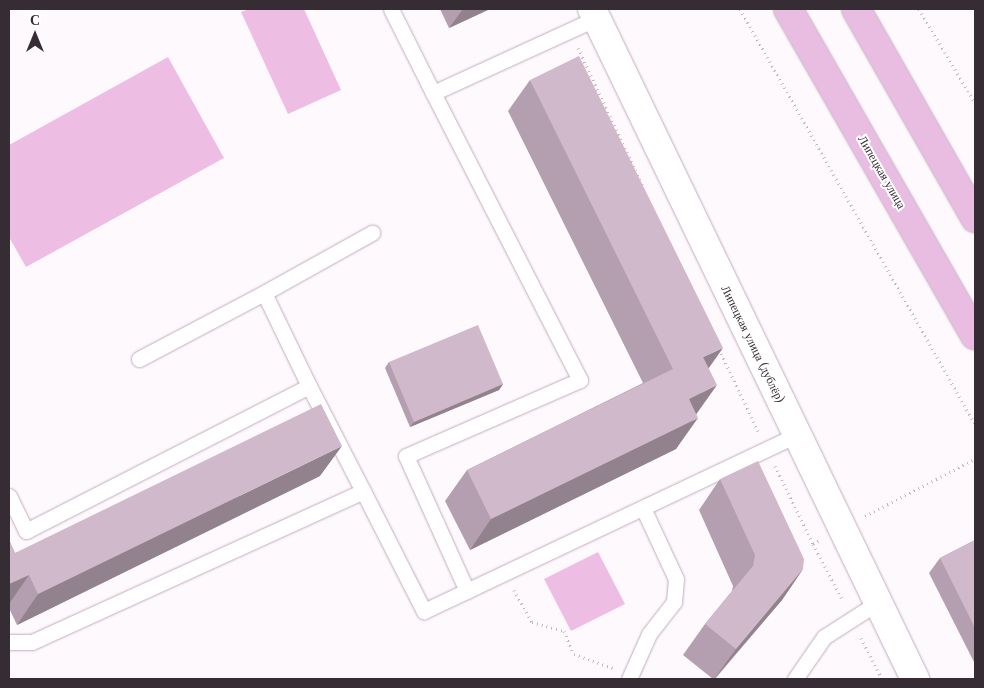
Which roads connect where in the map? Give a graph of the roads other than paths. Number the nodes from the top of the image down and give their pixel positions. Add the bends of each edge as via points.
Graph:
1 (392, 9) edge
2 (788, 9) edge
3 (856, 9) edge
4 (594, 14) edge
5 (433, 93) junction
6 (975, 218) edge
7 (372, 233) dead end
8 (264, 293) junction
9 (975, 336) edge
10 (139, 359) dead end
11 (309, 386) junction
12 (797, 435) junction
13 (363, 491) junction
14 (9, 496) edge
15 (644, 510) junction
16 (467, 591) junction
17 (877, 603) junction
18 (9, 642) edge
19 (630, 677) edge
20 (795, 679) edge
21 (915, 679) edge

1 - 5 lane
2 - 9 main road, Липецкая улица
3 - 6 main road
4 - 5 lane
4 - 12 street, Липецкая улица (дублёр)
5 - 16 lane via 580,380 406,456
7 - 8 lane
8 - 10 lane
8 - 11 lane
11 - 13 lane
11 - 14 lane via 26,531
12 - 15 lane
12 - 17 street, Липецкая улица (дублёр)
13 - 16 lane via 424,611
13 - 18 lane via 32,642
15 - 16 lane
15 - 19 lane via 676,579 674,602 649,634
17 - 20 lane via 824,637
17 - 21 street, Липецкая улица (дублёр)

